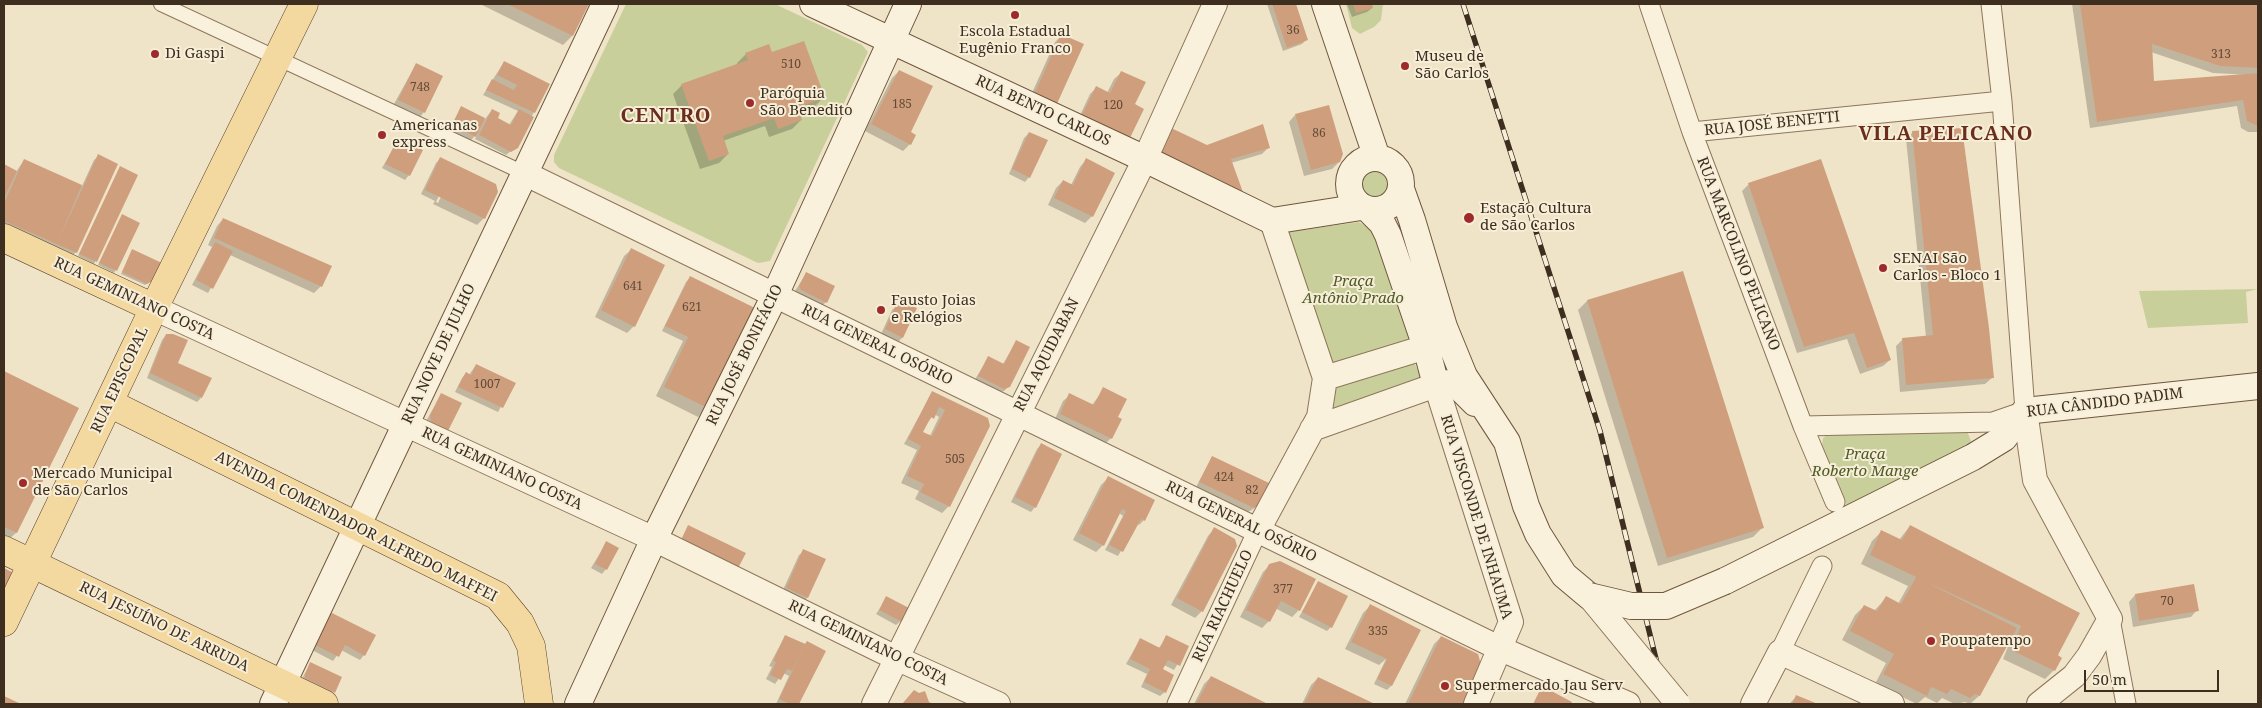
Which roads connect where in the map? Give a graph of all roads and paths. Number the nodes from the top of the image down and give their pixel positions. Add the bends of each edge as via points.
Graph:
1 (161, 4) edge
2 (304, 4) edge
3 (606, 4) edge
4 (813, 4) edge
5 (908, 4) edge
6 (1215, 4) edge
7 (1325, 4) edge
8 (1649, 4) edge
9 (1991, 4) edge
10 (891, 40) junction
11 (277, 58) junction
12 (2002, 101) junction
13 (1692, 132) junction
14 (1377, 158) junction
15 (1145, 159) junction
16 (524, 173) junction
17 (1401, 189) junction
18 (1365, 208) junction
19 (1272, 221) junction
20 (4, 238) edge
21 (775, 296) junction
22 (154, 308) junction
23 (1426, 347) junction
24 (1325, 378) junction
25 (1436, 385) junction
26 (2258, 386) edge
27 (109, 403) junction
28 (2025, 411) junction
29 (1018, 414) junction
30 (406, 425) junction
31 (1803, 426) junction
32 (1312, 429) junction
33 (1502, 433) junction
34 (1835, 502) dead end
35 (357, 527) junction
36 (1258, 530) junction
37 (654, 539) junction
38 (4, 550) edge
39 (31, 563) junction
40 (1822, 566) dead end
41 (1589, 596) junction
42 (2110, 619) junction
43 (4, 622) edge
44 (1501, 649) junction
45 (1780, 652) junction
46 (896, 658) junction
47 (278, 694) edge
48 (324, 704) edge
49 (539, 704) edge
50 (578, 704) edge
51 (874, 704) edge
52 (998, 704) edge
53 (1177, 704) edge
54 (1476, 704) edge
55 (1628, 704) edge
56 (1678, 704) edge
57 (1754, 704) edge
58 (1892, 704) edge
59 (2039, 704) edge
60 (2126, 704) edge

1 - 11 street, RUA GENERAL OSÓRIO
2 - 11 main road, RUA EPISCOPAL
3 - 16 main road, RUA NOVE DE JULHO
4 - 10 main road, RUA BENTO CARLOS
5 - 10 main road, RUA JOSÉ BONIFÁCIO
6 - 15 street, RUA AQUIDABAN
7 - 14 main road
8 - 13 street, RUA MARCOLINO PELICANO
9 - 12 street
10 - 15 main road, RUA BENTO CARLOS
10 - 21 main road, RUA JOSÉ BONIFÁCIO
11 - 16 street, RUA GENERAL OSÓRIO
11 - 22 main road, RUA EPISCOPAL
12 - 13 street, RUA JOSÉ BENETTI
12 - 28 street
13 - 31 street, RUA MARCOLINO PELICANO
14 - 17 main road via 1393,165 1398,172
14 - 18 main road via 1360,162 1349,176 1350,193
15 - 19 main road, RUA BENTO CARLOS
15 - 29 street, RUA AQUIDABAN
16 - 21 street, RUA GENERAL OSÓRIO
16 - 30 main road, RUA NOVE DE JULHO
17 - 18 main road via 1392,204 1377,211
17 - 33 main road via 1444,327 1461,368
18 - 19 main road
18 - 23 main road via 1382,223 1388,235
19 - 24 street
20 - 22 main road, RUA GEMINIANO COSTA
21 - 29 street, RUA GENERAL OSÓRIO
21 - 37 main road, RUA JOSÉ BONIFÁCIO
22 - 27 main road, RUA EPISCOPAL
22 - 30 street, RUA GEMINIANO COSTA
23 - 24 street
23 - 25 main road
24 - 32 street via 1319,417
25 - 32 street
25 - 33 main road via 1458,386
25 - 44 street, RUA VISCONDE DE INHAUMA via 1511,622
26 - 28 main road, RUA CÂNDIDO PADIM
27 - 35 main road, AVENIDA COMENDADOR ALFREDO MAFFEI
27 - 39 main road, RUA EPISCOPAL
28 - 31 street, RUA CÂNDIDO PADIM via 1993,422
28 - 41 main road, bridge via 2004,438 1973,457 1725,581 1666,606 1632,606
28 - 42 street via 2035,480
29 - 36 street, RUA GENERAL OSÓRIO
29 - 46 street, RUA AQUIDABAN
30 - 35 main road, RUA NOVE DE JULHO
30 - 37 street, RUA GEMINIANO COSTA
31 - 34 street, RUA MARCOLINO PELICANO
32 - 36 street, RUA RIACHUELO
33 - 41 main road via 1538,534 1564,575
35 - 47 main road, RUA NOVE DE JULHO
35 - 49 main road, AVENIDA COMENDADOR ALFREDO MAFFEI via 498,596 520,622 531,646
36 - 44 street, RUA GENERAL OSÓRIO
36 - 53 street, RUA RIACHUELO
37 - 46 street, RUA GEMINIANO COSTA
37 - 50 main road, RUA JOSÉ BONIFÁCIO
38 - 39 main road, RUA JESUÍNO DE ARRUDA
39 - 43 main road, RUA EPISCOPAL
39 - 47 main road, RUA JESUÍNO DE ARRUDA
40 - 45 street
41 - 56 street, bridge
42 - 59 street via 2074,676
42 - 60 street
44 - 54 street, RUA VISCONDE DE INHAUMA
44 - 55 street, RUA GENERAL OSÓRIO
45 - 57 street
45 - 58 street
46 - 51 street, RUA AQUIDABAN
46 - 52 street, RUA GEMINIANO COSTA
47 - 48 main road, RUA JESUÍNO DE ARRUDA

